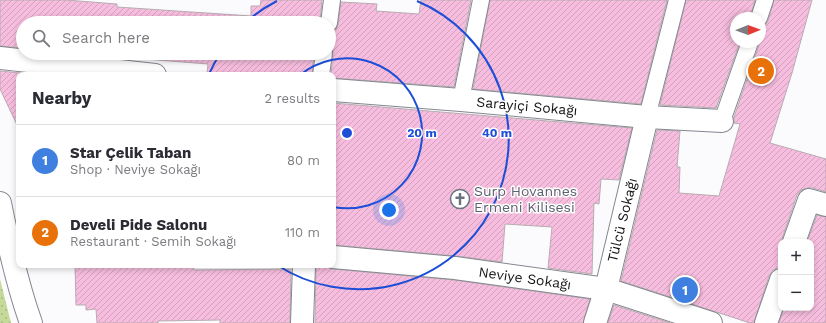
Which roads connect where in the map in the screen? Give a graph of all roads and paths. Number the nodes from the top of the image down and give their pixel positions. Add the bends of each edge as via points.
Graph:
1 (332, 0) edge
2 (481, 0) edge
3 (676, 0) edge
4 (766, 0) edge
5 (761, 12) edge
6 (330, 16) edge
7 (748, 48) edge
8 (0, 58) edge
9 (16, 60) edge
10 (18, 60) edge
11 (323, 60) edge
12 (128, 72) edge
13 (321, 72) edge
14 (336, 90) edge
15 (461, 100) junction
16 (648, 117) junction
17 (722, 121) joint
18 (0, 203) edge
19 (826, 205) edge
20 (9, 239) edge
21 (795, 239) edge
22 (336, 256) edge
23 (304, 268) edge
24 (606, 289) junction
25 (778, 289) edge
26 (704, 322) edge
27 (31, 323) edge
28 (302, 323) edge
29 (595, 323) edge
30 (766, 323) edge

1 - 6 street
2 - 15 street
3 - 16 street
4 - 5 street
7 - 17 street
8 - 9 street
10 - 12 street
11 - 13 street
14 - 15 street, Sarayiçi Sokağı
15 - 16 street, Sarayiçi Sokağı
16 - 17 street, Sarayiçi Sokağı
16 - 24 street, Tülcü Sokağı
18 - 20 street
19 - 21 street via 809,200
20 - 27 street
22 - 24 street, Neviye Sokağı via 455,268
23 - 28 street
24 - 26 street, Neviye Sokağı
24 - 29 street, Tülcü Sokağı
25 - 30 street

